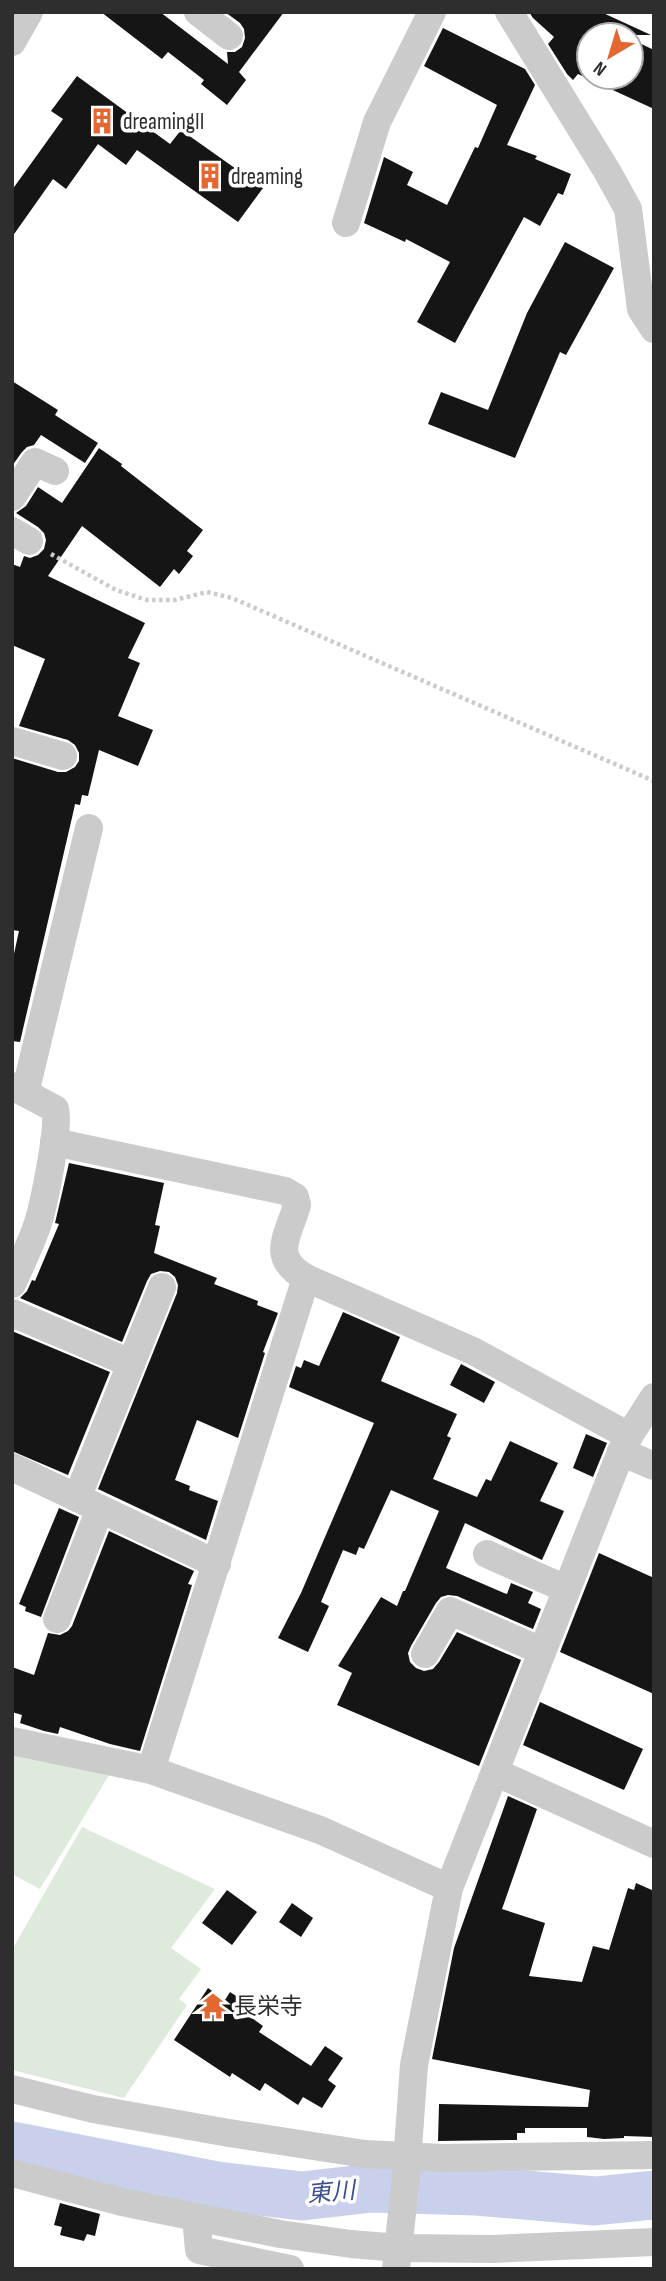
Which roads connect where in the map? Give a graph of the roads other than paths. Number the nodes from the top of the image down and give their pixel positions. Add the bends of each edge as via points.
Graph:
1 (29, 12) edge
2 (198, 12) edge
3 (432, 12) edge
4 (509, 12) edge
5 (229, 36) dead end
6 (12, 42) edge
7 (345, 223) dead end
8 (654, 329) edge
9 (55, 471) dead end
10 (12, 497) edge
11 (12, 741) edge
12 (63, 756) dead end
13 (89, 828) dead end
14 (18, 1090) edge
15 (54, 1142) junction
16 (306, 1278) junction
17 (12, 1284) edge
18 (162, 1287) dead end
19 (12, 1314) edge
20 (130, 1363) junction
21 (654, 1397) edge
22 (625, 1444) junction
23 (12, 1466) edge
24 (654, 1466) edge
25 (89, 1504) junction
26 (487, 1554) dead end
27 (216, 1564) junction
28 (566, 1589) junction
29 (57, 1619) dead end
30 (542, 1651) junction
31 (425, 1654) dead end
32 (12, 1741) edge
33 (151, 1770) junction
34 (495, 1772) junction
35 (654, 1844) edge
36 (449, 1888) junction
37 (12, 2089) edge
38 (654, 2155) edge
39 (407, 2167) junction
40 (12, 2173) edge
41 (196, 2217) junction
42 (654, 2242) edge
43 (399, 2250) edge
44 (290, 2269) edge

1 - 6 street
2 - 5 street
3 - 7 street via 377,122
4 - 8 street via 628,209 638,296
9 - 10 street via 35,462
11 - 12 street
13 - 14 street
14 - 15 street via 55,1109
15 - 16 street via 285,1191 297,1205 283,1254 286,1263
15 - 17 street via 38,1223
16 - 22 street via 473,1351
16 - 27 street
18 - 20 street
19 - 20 street
20 - 25 street
21 - 22 street
22 - 24 street
22 - 28 street
23 - 25 street
25 - 27 street
25 - 29 street
26 - 28 street
27 - 33 street
28 - 30 street
30 - 31 street via 450,1611
30 - 34 street
32 - 33 street
33 - 36 street via 320,1830
34 - 35 street
34 - 36 street
36 - 39 street via 414,2065
37 - 39 street via 93,2109 365,2154
38 - 39 street
39 - 43 street
40 - 41 street
41 - 43 street
41 - 44 street via 199,2250
42 - 43 street

